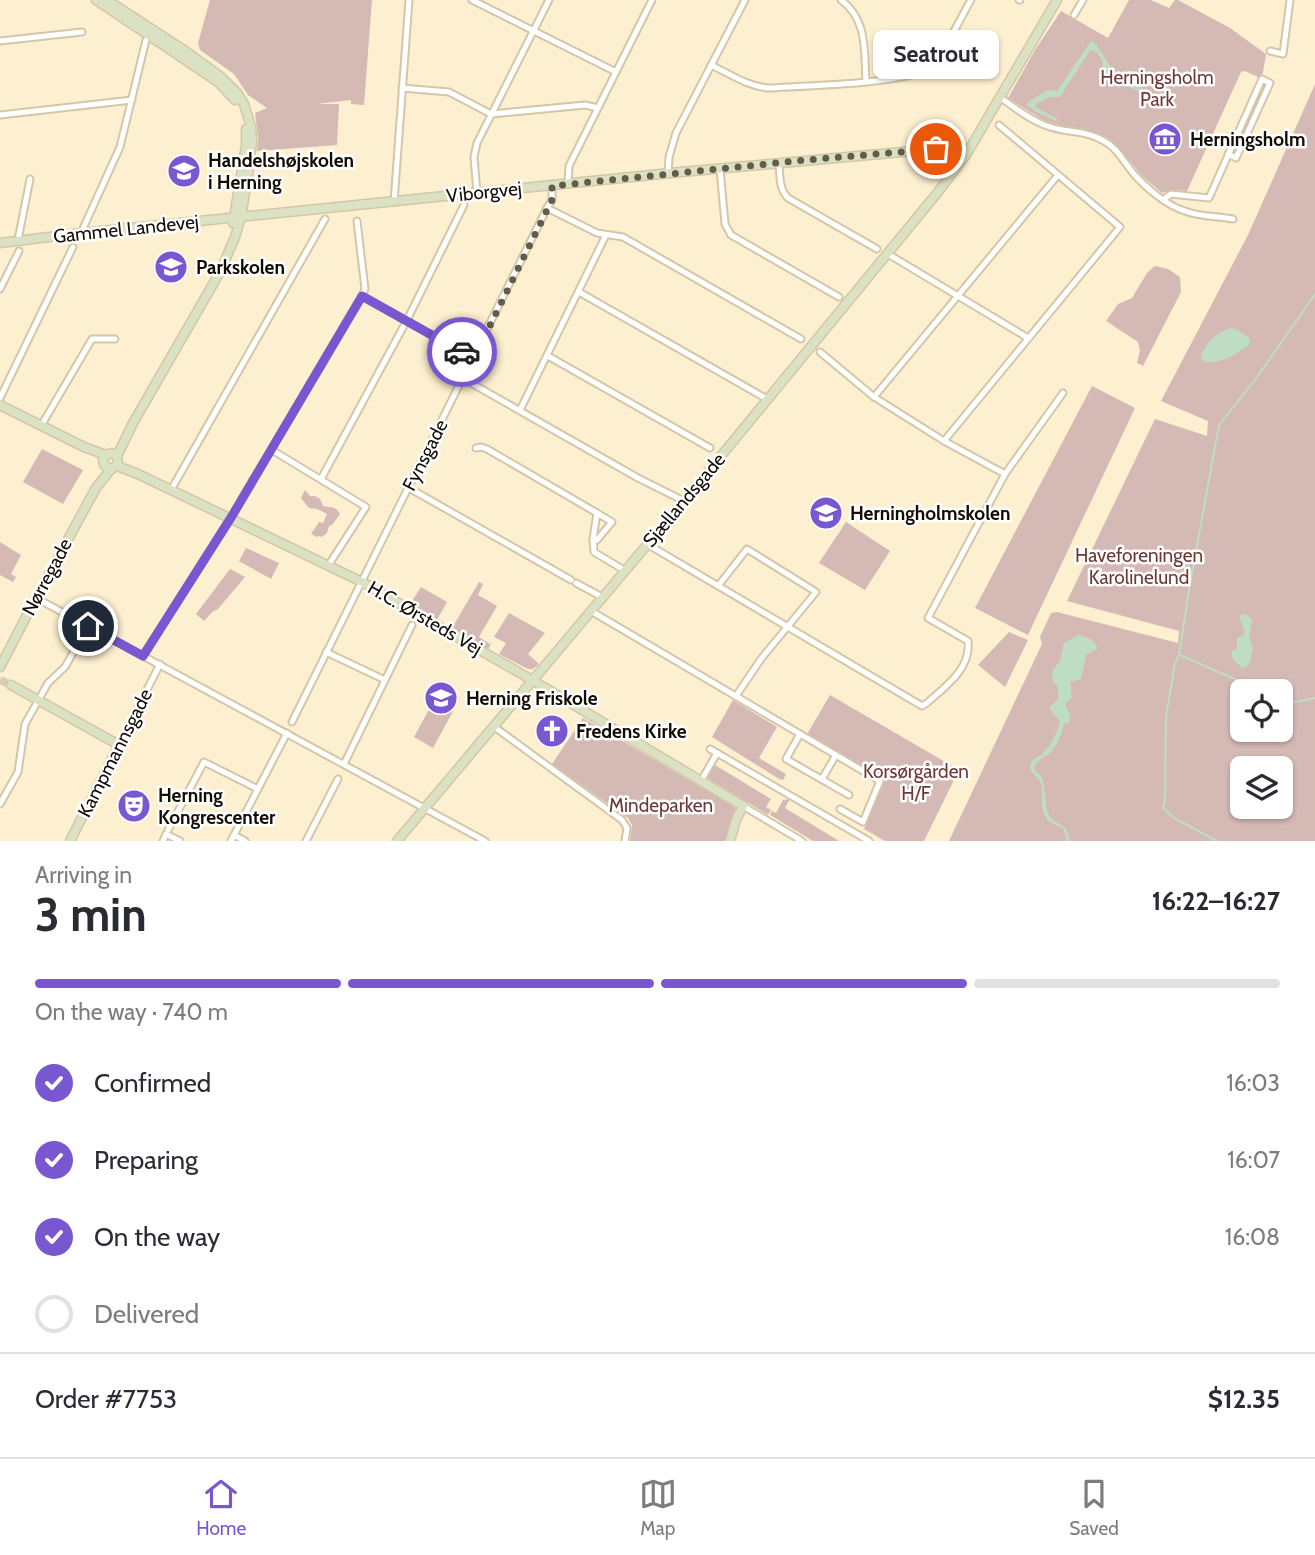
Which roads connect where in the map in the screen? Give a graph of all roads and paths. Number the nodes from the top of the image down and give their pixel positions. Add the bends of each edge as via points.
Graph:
1 (96, 0) edge
2 (107, 0) edge
3 (409, 0) edge
4 (472, 0) edge
5 (549, 0) edge
6 (652, 0) edge
7 (745, 0) edge
8 (841, 0) edge
9 (971, 0) edge
10 (1058, 0) edge
11 (1083, 0) edge
12 (1290, 0) edge
13 (1074, 15) dead end
14 (534, 31) junction
15 (82, 32) dead end
16 (146, 40) dead end
17 (0, 41) edge
18 (1270, 51) dead end
19 (711, 65) junction
20 (616, 72) junction
21 (866, 81) junction
22 (402, 88) junction
23 (1001, 98) junction
24 (132, 100) junction
25 (598, 108) junction
26 (492, 114) junction
27 (0, 116) edge
28 (999, 125) dead end
29 (1228, 154) junction
30 (966, 155) junction
31 (779, 164) junction
32 (720, 169) junction
33 (668, 174) junction
34 (1058, 175) junction
35 (30, 180) dead end
36 (568, 184) junction
37 (552, 186) junction
38 (477, 193) junction
39 (1163, 200) junction
40 (394, 202) junction
41 (464, 205) dead end
42 (547, 208) junction
43 (237, 218) junction
44 (325, 219) dead end
45 (1233, 219) dead end
46 (357, 220) dead end
47 (81, 233) junction
48 (606, 235) junction
49 (18, 240) junction
50 (0, 243) edge
51 (73, 247) dead end
52 (877, 249) dead end
53 (19, 251) dead end
54 (888, 254) junction
55 (0, 289) edge
56 (579, 292) junction
57 (362, 296) junction
58 (839, 297) dead end
59 (957, 297) junction
60 (407, 320) junction
61 (1028, 338) junction
62 (115, 339) dead end
63 (802, 339) dead end
64 (820, 352) dead end
65 (548, 356) junction
66 (474, 358) junction
67 (464, 379) junction
68 (1063, 393) dead end
69 (874, 397) junction
70 (0, 398) edge
71 (767, 399) junction
72 (0, 405) edge
73 (520, 411) junction
74 (41, 426) junction
75 (944, 441) junction
76 (476, 448) dead end
77 (710, 448) dead end
78 (272, 450) junction
79 (111, 461) junction
80 (1005, 474) junction
81 (321, 479) junction
82 (409, 488) junction
83 (171, 490) junction
84 (684, 501) junction
85 (597, 513) junction
86 (230, 519) junction
87 (593, 539) junction
88 (647, 544) junction
89 (328, 566) junction
90 (624, 570) junction
91 (362, 582) junction
92 (718, 586) junction
93 (601, 597) junction
94 (36, 598) junction
95 (590, 611) junction
96 (412, 625) dead end
97 (88, 626) junction
98 (788, 627) junction
99 (326, 652) junction
100 (143, 656) junction
101 (160, 664) junction
102 (0, 667) edge
103 (385, 680) junction
104 (532, 680) junction
105 (11, 685) tunnel mouth
106 (736, 696) junction
107 (38, 700) junction
108 (292, 722) dead end
109 (493, 726) junction
110 (287, 733) junction
111 (800, 734) junction
112 (119, 745) junction
113 (710, 749) dead end
114 (718, 754) junction
115 (836, 755) junction
116 (344, 764) junction
117 (338, 779) dead end
118 (822, 779) junction
119 (701, 781) junction
120 (258, 789) junction
121 (849, 794) dead end
122 (0, 804) edge
123 (743, 806) junction
124 (424, 808) junction
125 (840, 809) dead end
126 (168, 830) dead end
127 (855, 832) junction
128 (232, 838) edge
129 (176, 840) edge
130 (70, 841) edge
131 (163, 841) edge
132 (245, 841) edge
133 (306, 841) edge
134 (397, 841) edge
135 (485, 841) edge
136 (625, 841) edge
137 (730, 841) edge
138 (802, 841) edge
139 (850, 841) edge
140 (869, 841) edge

1 - 43 street via 218,82 233,97 246,136
2 - 43 street via 184,50 237,94 248,115 252,141
3 - 22 street
4 - 14 street
5 - 14 street
6 - 20 street
7 - 19 street
8 - 21 street via 860,23
9 - 21 street via 927,69 916,75
10 - 23 street
11 - 13 street
12 - 18 street via 1283,54
14 - 20 street
14 - 26 street
15 - 17 street
16 - 24 street
19 - 21 street via 757,87
19 - 33 street via 676,133
20 - 25 street
22 - 26 street via 449,92
22 - 40 street
23 - 30 street
23 - 39 street via 1048,127 1108,142
24 - 27 street
24 - 47 street via 120,147
25 - 26 street via 585,105
25 - 36 street via 569,166
26 - 38 street via 474,157
28 - 34 street
29 - 29 street via 1237,158 1270,83 1262,79
29 - 39 street via 1209,198 1171,194
30 - 31 street, Viborgvej via 946,148
30 - 54 street, Sjællandsgade
31 - 32 street, Viborgvej
31 - 52 street via 781,187 788,198
32 - 33 street, Viborgvej
32 - 58 street via 725,225 731,235
33 - 36 street, Viborgvej
34 - 59 street
34 - 61 street via 1120,227
35 - 49 street
36 - 37 street, Viborgvej
37 - 38 street, Viborgvej
37 - 42 street, Fynsgade
38 - 40 street, Viborgvej
39 - 45 street via 1185,211
40 - 43 street, Viborgvej
41 - 60 street
42 - 48 street
42 - 66 street, Fynsgade
43 - 47 street, Gammel Landevej
43 - 79 street, Nørregade via 229,252 212,287
44 - 83 street
46 - 57 street
47 - 49 street, Gammel Landevej
48 - 56 street
48 - 63 street via 623,237
49 - 50 street, Gammel Landevej
51 - 70 street
53 - 55 street
54 - 59 street
54 - 71 street, Sjællandsgade
56 - 65 street
56 - 71 street
57 - 60 street
57 - 78 street
59 - 61 street
59 - 69 street
60 - 66 street
60 - 81 street
61 - 75 street
62 - 74 street via 92,339
64 - 69 street
65 - 73 street
65 - 77 street
66 - 67 street, Fynsgade
67 - 73 street
67 - 82 street, Fynsgade
68 - 80 street
69 - 75 street
71 - 84 street, Sjællandsgade
72 - 74 street, H.C. Ørsteds Vej
73 - 84 street
74 - 79 street, H.C. Ørsteds Vej
75 - 80 street
76 - 85 street via 487,449
78 - 81 street
78 - 86 street
79 - 83 street, H.C. Ørsteds Vej
79 - 94 street, Nørregade
80 - 98 street via 928,618 968,641 969,646 957,676 927,703 922,706
81 - 89 street via 366,507
82 - 91 street, Fynsgade
82 - 93 street
83 - 86 street, H.C. Ørsteds Vej
84 - 88 street, Sjællandsgade
85 - 87 street
85 - 87 street via 612,522
86 - 89 street, H.C. Ørsteds Vej
86 - 100 street
87 - 90 street via 594,552
88 - 90 street, Sjællandsgade
88 - 92 street
89 - 91 street, H.C. Ørsteds Vej
90 - 93 street, Sjællandsgade
91 - 99 street, Fynsgade
91 - 104 street, H.C. Ørsteds Vej
92 - 98 street
92 - 98 street via 747,549 816,593
93 - 95 street, Sjællandsgade
94 - 97 street
94 - 102 street, Nørregade
95 - 104 street, Sjællandsgade
95 - 106 street
96 - 103 street
97 - 100 street
97 - 107 street via 65,667
98 - 106 street
99 - 103 street
99 - 108 street, Fynsgade
100 - 101 street
101 - 110 street
101 - 112 street, Kampmannsgade
103 - 116 street
104 - 109 street, Sjællandsgade
104 - 119 street, H.C. Ørsteds Vej
105 - 107 street
106 - 111 street
107 - 112 street
107 - 122 street via 25,724 18,772
109 - 124 street, Sjællandsgade
109 - 136 street via 622,820 627,828
110 - 116 street
110 - 120 street
111 - 115 street
111 - 118 street via 786,759
112 - 130 street, Kampmannsgade
113 - 114 street
114 - 119 street
114 - 127 street
115 - 118 street
115 - 125 street via 880,781 863,822
116 - 124 street
117 - 133 street
118 - 121 street
119 - 123 street, H.C. Ørsteds Vej
120 - 126 street via 204,762
120 - 128 street
123 - 137 street
123 - 138 street, H.C. Ørsteds Vej
124 - 134 street, Sjællandsgade
124 - 135 street
127 - 139 street
127 - 140 street
128 - 132 street
129 - 131 street via 166,834

